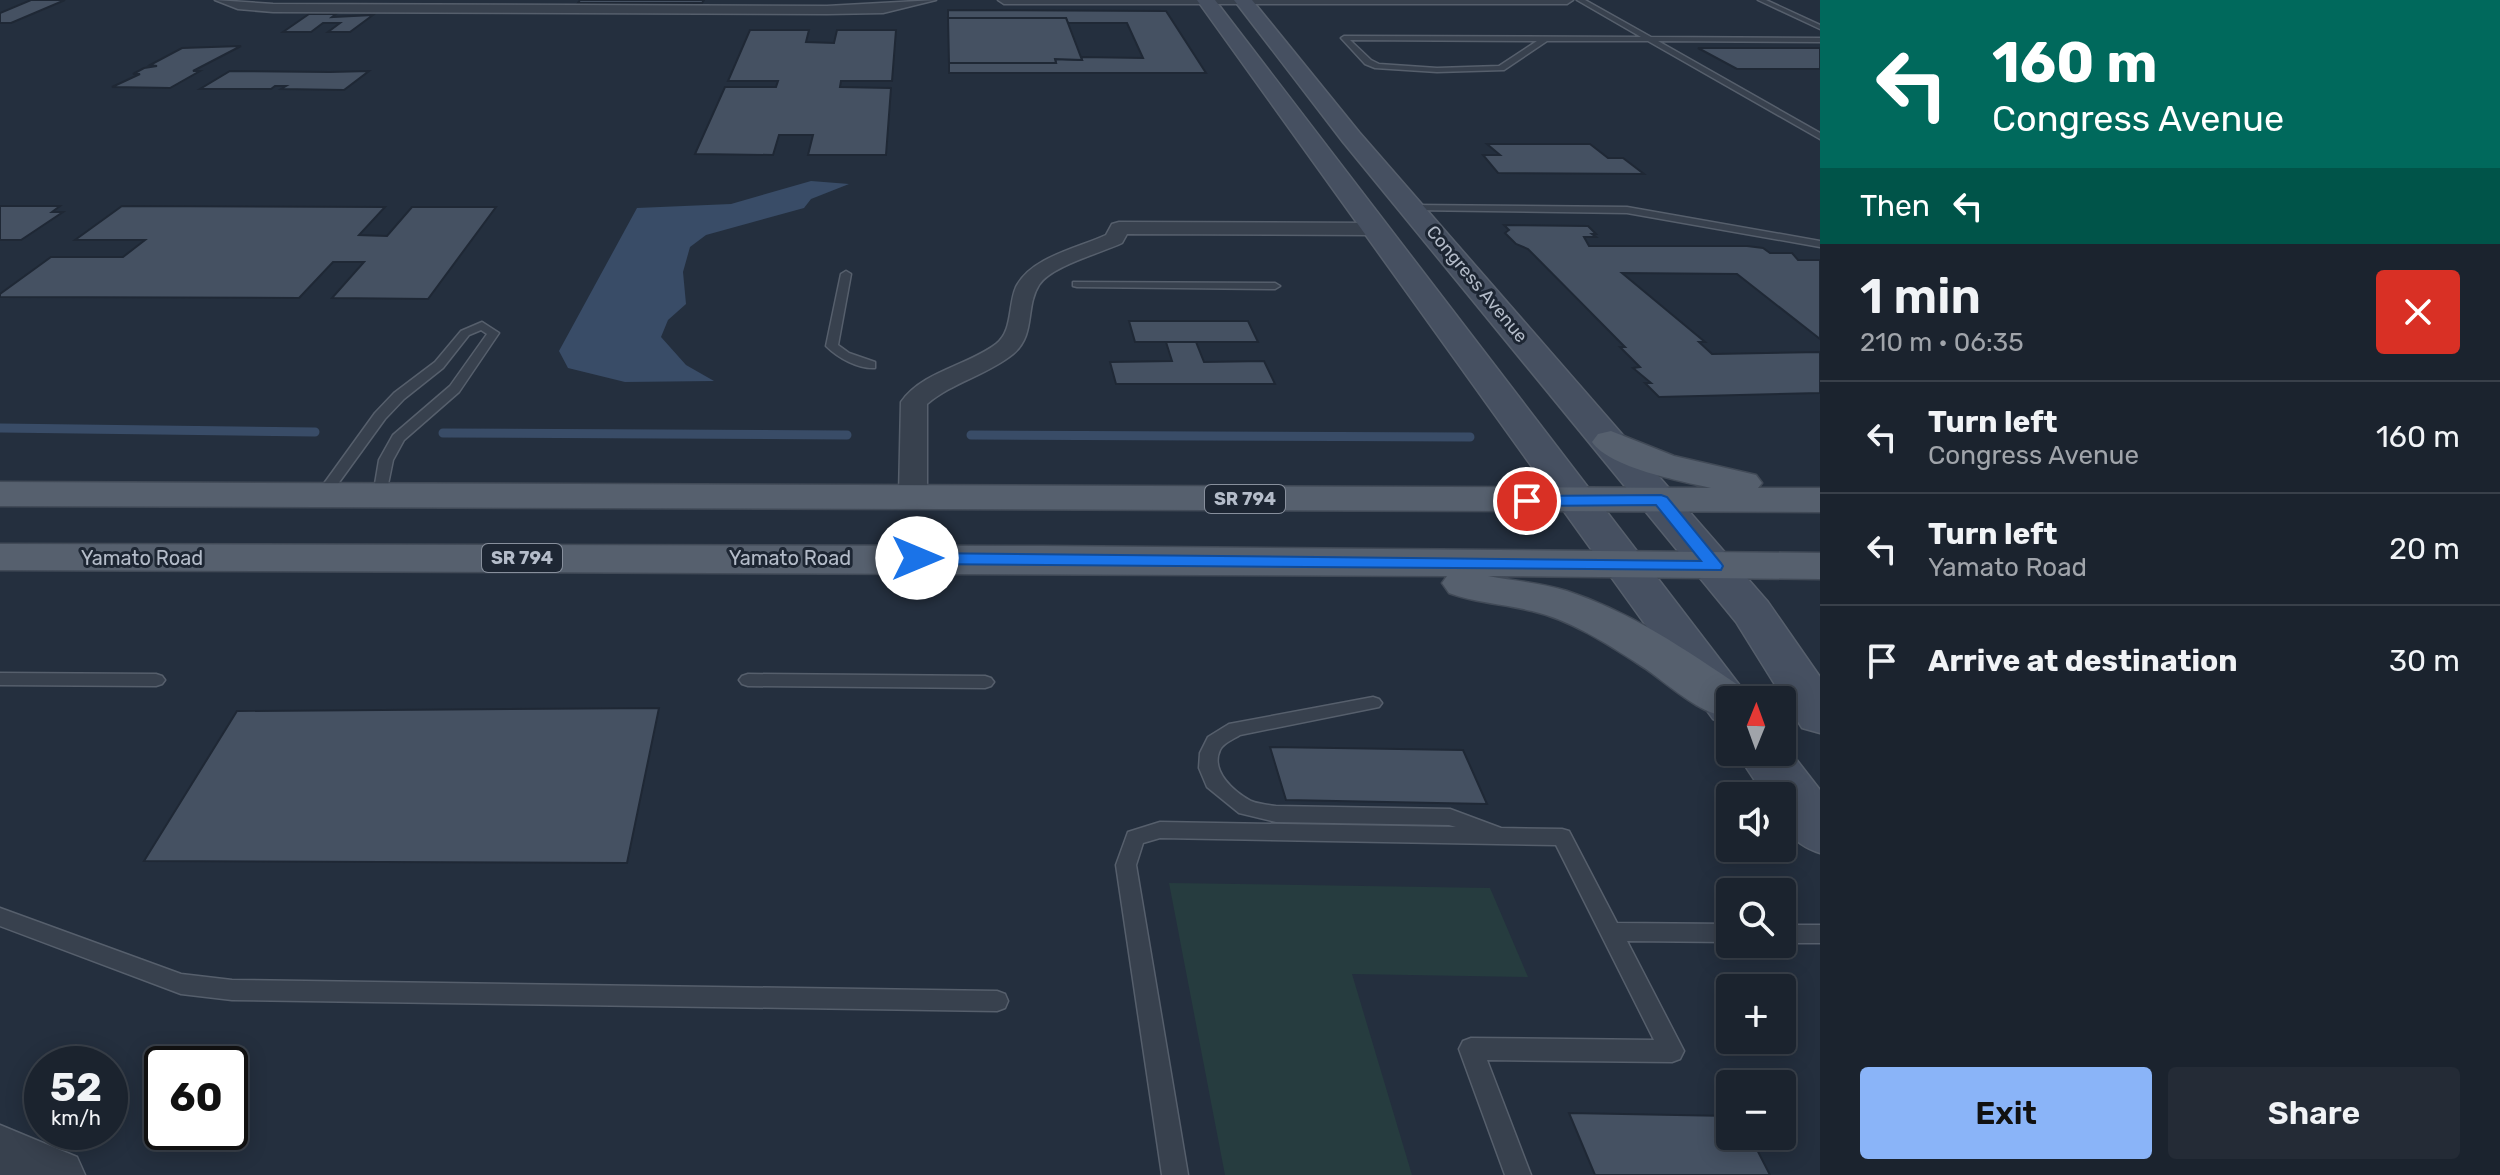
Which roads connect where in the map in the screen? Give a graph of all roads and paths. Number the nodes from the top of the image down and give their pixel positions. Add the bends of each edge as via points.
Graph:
1 (221, 0) edge
2 (905, 0) edge
3 (930, 0) edge
4 (1004, 0) edge
5 (1567, 0) edge
6 (1580, 0) edge
7 (1761, 0) edge
8 (1207, 1) edge
9 (1243, 1) edge
10 (732, 5) edge
11 (867, 9) junction
12 (1804, 19) junction
13 (1820, 19) edge
14 (1820, 27) edge
15 (1545, 39) junction
16 (1650, 39) junction
17 (1820, 40) edge
18 (1820, 136) edge
19 (1417, 213) junction
20 (1375, 229) junction
21 (1816, 244) edge
22 (846, 274) dead end
23 (1077, 284) dead end
24 (1275, 286) dead end
25 (871, 365) dead end
26 (1611, 442) junction
27 (0, 494) edge
28 (322, 496) junction
29 (380, 496) junction
30 (913, 496) junction
31 (1661, 500) junction
32 (1820, 500) edge
33 (1577, 501) junction
34 (0, 557) edge
35 (1413, 563) junction
36 (1627, 565) junction
37 (1714, 566) junction
38 (1820, 566) edge
39 (0, 679) edge
40 (156, 680) dead end
41 (748, 680) dead end
42 (985, 682) dead end
43 (1716, 688) edge
44 (1716, 695) edge
45 (1373, 703) dead end
46 (1820, 715) edge
47 (1772, 766) edge
48 (1820, 831) edge
49 (1509, 838) junction
50 (0, 917) edge
51 (1611, 932) junction
52 (1716, 933) edge
53 (1796, 934) edge
54 (1820, 934) edge
55 (997, 1001) dead end
56 (0, 1150) edge
57 (59, 1175) edge
58 (1175, 1175) edge
59 (1518, 1175) edge

1 - 10 street via 273,8
2 - 11 street
3 - 11 street
4 - 8 street
5 - 9 street
6 - 16 lane
7 - 12 lane
8 - 9 street
8 - 20 main road
9 - 19 main road, Congress Avenue
10 - 11 street
12 - 13 lane
12 - 14 lane
15 - 15 lane via 1344,38 1368,62 1401,69 1501,68
15 - 16 lane
16 - 17 lane
16 - 18 lane
19 - 21 lane via 1624,218
19 - 26 main road, Congress Avenue
20 - 30 street via 1119,228 1115,239 1050,267 1029,283 1016,335 1007,348 932,385 914,402
20 - 33 main road
22 - 25 lane via 832,346
23 - 24 lane
26 - 31 main road, Congress Avenue
26 - 32 main road via 1662,465
27 - 28 main road, SR 794
28 - 29 main road, SR 794
28 - 29 lane via 389,406 439,365 465,333 482,325 493,333 455,389 398,438 386,460
29 - 30 main road, SR 794
30 - 33 main road, SR 794
31 - 32 main road, SR 794
31 - 33 main road, SR 794
31 - 37 main road, Congress Avenue
33 - 36 main road
34 - 35 main road, Yamato Road / SR 794
35 - 36 main road, Yamato Road / SR 794
35 - 44 main road via 1489,593 1530,596 1567,607 1644,646
36 - 37 main road, Yamato Road / SR 794
36 - 43 main road
37 - 38 main road, Yamato Road / SR 794
37 - 46 main road, Congress Avenue via 1752,612
39 - 40 lane
41 - 42 lane
45 - 49 lane via 1235,729 1215,742 1209,753 1214,782 1246,808 1276,814 1450,817
47 - 48 main road
49 - 51 lane via 1562,837
49 - 58 lane via 1160,830 1135,838 1126,865
50 - 55 lane via 181,984 232,990
51 - 52 lane
51 - 59 lane via 1672,1051 1471,1049
53 - 54 lane
56 - 57 street

